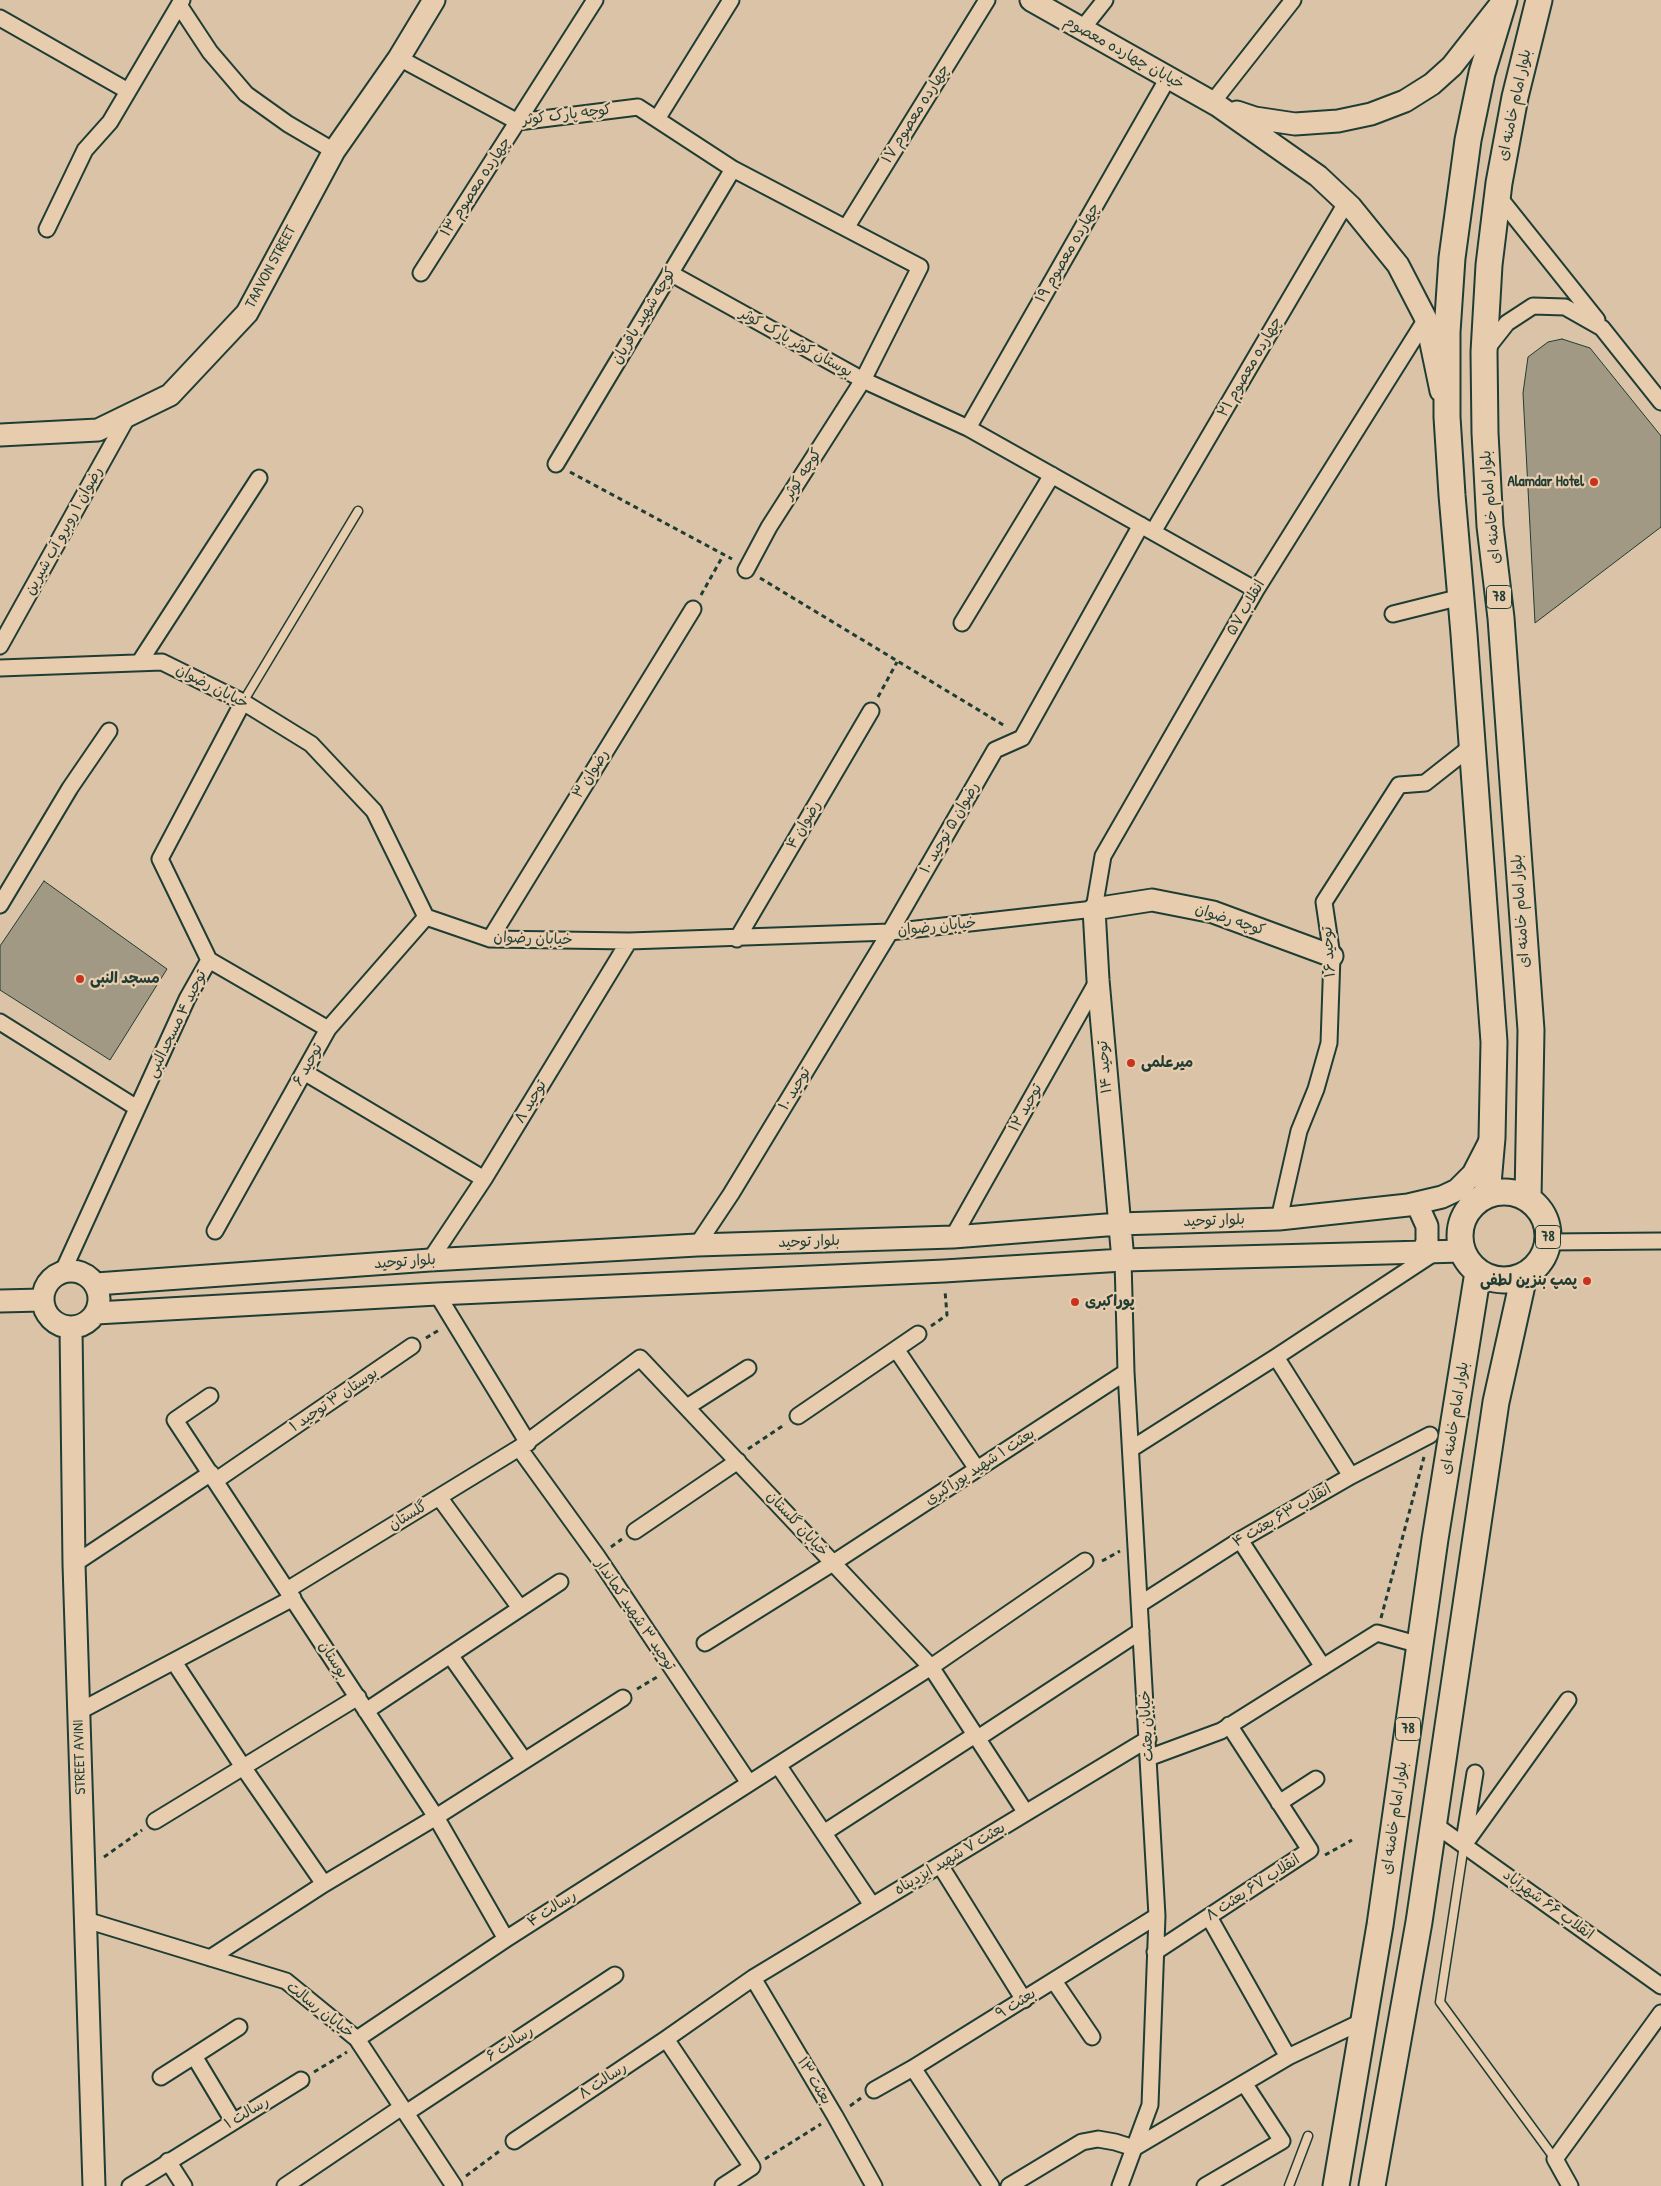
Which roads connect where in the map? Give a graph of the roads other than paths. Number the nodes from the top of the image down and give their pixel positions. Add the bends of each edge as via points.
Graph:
1 (434, 0) edge
2 (595, 0) edge
3 (731, 0) edge
4 (987, 0) edge
5 (1031, 0) edge
6 (1105, 0) edge
7 (1293, 0) edge
8 (1504, 0) edge
9 (1539, 0) edge
10 (181, 2) edge
11 (0, 18) edge
12 (1082, 29) junction
13 (399, 58) junction
14 (1168, 78) junction
15 (128, 91) junction
16 (1215, 104) junction
17 (657, 119) junction
18 (518, 122) junction
19 (334, 151) junction
20 (733, 169) junction
21 (1498, 196) junction
22 (1346, 203) junction
23 (47, 228) dead end
24 (846, 228) junction
25 (422, 273) dead end
26 (670, 273) junction
27 (1426, 319) junction
28 (1602, 328) junction
29 (1484, 352) junction
30 (863, 380) junction
31 (1661, 402) edge
32 (128, 416) junction
33 (1447, 417) junction
34 (968, 428) junction
35 (0, 435) edge
36 (556, 464) road end
37 (1052, 475) junction
38 (259, 478) dead end
39 (358, 511) dead end
40 (1147, 529) junction
41 (746, 570) road end
42 (1256, 590) junction
43 (1461, 597) junction
44 (693, 609) road end
45 (1393, 614) dead end
46 (962, 623) dead end
47 (0, 646) edge
48 (139, 663) junction
49 (0, 668) edge
50 (243, 702) junction
51 (871, 711) road end
52 (110, 731) dead end
53 (1022, 738) joint
54 (1472, 746) junction
55 (1511, 772) junction
56 (1475, 781) junction
57 (0, 905) edge
58 (1094, 909) junction
59 (426, 917) junction
60 (1522, 926) junction
61 (890, 932) junction
62 (1486, 932) junction
63 (490, 939) junction
64 (737, 939) junction
65 (629, 941) junction
66 (1332, 956) junction
67 (209, 960) junction
68 (1098, 980) junction
69 (0, 1022) edge
70 (328, 1029) junction
71 (304, 1072) junction
72 (136, 1108) junction
73 (1492, 1138) junction
74 (484, 1179) junction
75 (1487, 1195) junction
76 (1528, 1199) junction
77 (1417, 1204) junction
78 (1279, 1219) junction
79 (1119, 1224) junction
80 (215, 1231) dead end
81 (954, 1237) junction
82 (1661, 1241) edge
83 (1548, 1242) junction
84 (697, 1245) junction
85 (1462, 1251) junction
86 (1428, 1253) junction
87 (430, 1260) junction
88 (1123, 1260) junction
89 (63, 1271) junction
90 (1478, 1272) junction
91 (1524, 1276) junction
92 (151, 1281) junction
93 (96, 1284) junction
94 (437, 1294) junction
95 (42, 1300) junction
96 (0, 1301) edge
97 (148, 1310) junction
98 (96, 1313) junction
99 (71, 1327) junction
100 (918, 1334) road end
101 (412, 1346) road end
102 (896, 1349) junction
103 (1276, 1358) junction
104 (748, 1368) dead end
105 (1126, 1372) junction
106 (210, 1396) dead end
107 (686, 1407) junction
108 (798, 1416) road end
109 (1430, 1435) road end
110 (523, 1446) junction
111 (1131, 1449) junction
112 (736, 1459) junction
113 (977, 1469) junction
114 (1351, 1476) junction
115 (213, 1477) junction
116 (439, 1497) junction
117 (635, 1531) dead end
118 (1240, 1540) junction
119 (1085, 1561) road end
120 (833, 1563) junction
121 (74, 1564) junction
122 (560, 1582) dead end
123 (290, 1594) junction
124 (1140, 1604) junction
125 (520, 1608) junction
126 (1141, 1631) junction
127 (704, 1643) dead end
128 (1420, 1645) junction
129 (450, 1655) junction
130 (174, 1662) junction
131 (931, 1667) junction
132 (1323, 1667) junction
133 (358, 1697) junction
134 (623, 1698) dead end
135 (1568, 1700) dead end
136 (366, 1710) junction
137 (78, 1712) junction
138 (1225, 1728) junction
139 (976, 1737) junction
140 (1148, 1740) junction
141 (1148, 1758) junction
142 (524, 1760) junction
143 (778, 1765) junction
144 (243, 1768) junction
145 (1475, 1773) dead end
146 (1316, 1779) dead end
147 (749, 1783) junction
148 (1279, 1803) junction
149 (1026, 1813) junction
150 (436, 1817) junction
151 (155, 1821) road end
152 (1434, 1824) junction
153 (825, 1832) junction
154 (1464, 1845) junction
155 (940, 1865) junction
156 (324, 1884) junction
157 (872, 1905) junction
158 (1157, 1916) junction
159 (1209, 1916) junction
160 (86, 1920) junction
161 (506, 1939) junction
162 (1156, 1952) junction
163 (210, 1958) junction
164 (615, 1974) dead end
165 (752, 1978) junction
166 (1054, 1981) junction
167 (1661, 1986) edge
168 (1024, 2000) junction
169 (1661, 2014) edge
170 (1365, 2020) junction
171 (239, 2027) dead end
172 (1092, 2037) dead end
173 (666, 2039) junction
174 (358, 2041) junction
175 (194, 2056) junction
176 (1288, 2057) junction
177 (913, 2068) junction
178 (161, 2077) dead end
179 (301, 2080) road end
180 (1244, 2083) junction
181 (874, 2090) road end
182 (404, 2110) junction
183 (233, 2121) junction
184 (1308, 2136) dead end
185 (514, 2141) road end
186 (1134, 2148) junction
187 (1555, 2159) junction
188 (168, 2161) junction
189 (132, 2184) edge
190 (450, 2185) edge
191 (94, 2186) edge
192 (184, 2186) edge
193 (285, 2186) edge
194 (723, 2186) edge
195 (874, 2186) edge
196 (991, 2186) edge
197 (1009, 2186) edge
198 (1120, 2186) edge
199 (1205, 2186) edge
200 (1289, 2186) edge
201 (1336, 2186) edge
202 (1372, 2186) edge
203 (1570, 2186) edge

1 - 13 street, TAAVON STREET
2 - 18 street, چهارده معصوم ۱۳
3 - 17 street
4 - 24 street, چهارده معصوم ۱۷
5 - 12 street, خیابان چهارده معصوم
6 - 12 street
7 - 16 street
8 - 16 street via 1452,66 1405,102 1338,121 1295,124 1256,118
8 - 33 main road via 1482,73 1470,130 1452,258 1447,332
9 - 21 main road, بلوار امام خامنه ای / 78 via 1515,97
10 - 15 street
10 - 19 street via 210,52 246,94
11 - 15 street
12 - 14 street, خیابان چهارده معصوم
13 - 18 street, کوچه پارک کوثر
13 - 19 street, TAAVON STREET
14 - 16 street, خیابان چهارده معصوم
14 - 34 street, چهارده معصوم ۱۹
15 - 23 street via 110,122 84,150
16 - 22 street via 1318,176
17 - 18 street, کوچه پارک کوثر via 638,106
17 - 20 street, کوچه پارک کوثر
18 - 25 street, چهارده معصوم ۱۳
19 - 32 street, TAAVON STREET via 247,312 170,395
20 - 24 street, بوستان کوثر پارک کوثر
20 - 26 street, کوچه شهید باقریان
21 - 28 street
21 - 29 main road, بلوار امام خامنه ای / 78 via 1489,265
22 - 27 street via 1398,265
22 - 40 street, چهارده معصوم ۲۱
24 - 30 street, بوستان کوثر پارک کوثر via 920,267
26 - 30 street, بوستان کوثر پارک کوثر
26 - 36 street, کوچه شهید باقریان
27 - 33 street
27 - 42 street, انقلاب ۵۷
28 - 29 street via 1565,307 1533,306 1507,323
28 - 31 street
29 - 55 main road, بلوار امام خامنه ای / 78 via 1490,526 1501,618
30 - 34 street
30 - 41 street, کوچه کوثر via 769,527
32 - 35 street, TAAVON STREET via 98,430
32 - 47 street, رضوان ۱ روبرو آب شیرین
33 - 43 main road
34 - 37 street
37 - 40 street
37 - 46 street
38 - 48 street
39 - 50 lane
40 - 42 street
40 - 53 street, چهارده معصوم ۲۱
42 - 58 street, انقلاب ۵۷ via 1103,856
43 - 45 street
43 - 54 main road
44 - 63 street, رضوان ۳
48 - 49 street, خیابان رضوان
48 - 50 street, خیابان رضوان via 162,662
50 - 59 street, خیابان رضوان via 311,744 374,811
50 - 67 street, توحید ۴ مسجدالنبی via 160,859
51 - 64 street, رضوان ۴
52 - 57 street via 70,788
53 - 61 street, رضوان ۵ توحید ۱۰ via 995,750
54 - 56 main road
54 - 66 street, توحید ۱۶ via 1425,783 1400,785 1324,902
55 - 56 main road via 1497,794 1487,795
55 - 60 main road, بلوار امام خامنه ای / 78
56 - 62 main road
58 - 61 street, خیابان رضوان
58 - 66 street, کوچه رضوان via 1152,900 1213,912
58 - 68 street, توحید ۱۴
59 - 63 street, خیابان رضوان
59 - 70 street, توحید ۶
60 - 62 main road via 1506,910 1493,911
60 - 76 main road, بلوار امام خامنه ای / 78 via 1530,1030
61 - 64 street, خیابان رضوان
61 - 84 street, توحید ۱۰
62 - 73 main road via 1494,1042
63 - 65 street, خیابان رضوان
64 - 65 street, خیابان رضوان
65 - 74 street, توحید ۸
66 - 78 street, توحید ۱۶ via 1330,1043 1299,1131
67 - 70 street
67 - 72 street, توحید ۴ مسجدالنبی via 187,998
68 - 79 street, توحید ۱۴
68 - 81 street, توحید ۱۲
69 - 72 street
70 - 71 street, توحید ۶
71 - 74 street
71 - 80 street, توحید ۶
72 - 89 street, توحید ۴ مسجدالنبی
73 - 75 main road
73 - 77 street, بلوار توحید via 1473,1174 1457,1190
74 - 87 street, توحید ۸
75 - 76 main road via 1508,1192
75 - 85 main road via 1469,1209 1462,1221 1459,1235
76 - 83 main road, 78 via 1542,1213
77 - 78 street, بلوار توحید
77 - 86 street via 1428,1226
78 - 79 street, بلوار توحید
79 - 81 street, بلوار توحید
79 - 88 street, توحید ۱۴
81 - 84 street, بلوار توحید
82 - 83 street
83 - 91 main road, 78 via 1537,1266
84 - 87 street, بلوار توحید
85 - 86 street
85 - 90 main road via 1467,1262
86 - 88 street
86 - 103 street
87 - 92 street, بلوار توحید
88 - 94 street
88 - 105 street, خیابان بعثت
89 - 93 street via 82,1272
89 - 95 street via 48,1282
90 - 91 main road via 1500,1280
90 - 128 main road, بلوار امام خامنه ای / 78
91 - 152 main road via 1496,1402
92 - 93 street, بلوار توحید
92 - 97 street via 144,1290
93 - 98 street via 100,1299
94 - 97 street
94 - 110 street, توحید ۳ شهید کماندار
95 - 96 street
95 - 99 street via 46,1314 57,1323
97 - 98 street
98 - 99 street via 85,1324
99 - 121 street, STREET AVINI
100 - 102 street
101 - 115 street, بوستان ۳ توحید ۱
102 - 108 street
102 - 113 street
103 - 111 street
103 - 114 street
104 - 107 street
105 - 111 street, خیابان بعثت
105 - 113 street, بعثت ۱ شهید پوراکبری
106 - 115 street, بوستان via 176,1420
107 - 110 street, خیابان گلستان via 640,1358
107 - 112 street, خیابان گلستان
109 - 114 street, انقلاب ۶۳ بعثت ۴
110 - 116 street, گلستان
110 - 147 street, توحید ۳ شهید کماندار
111 - 124 street, خیابان بعثت
112 - 117 street
112 - 120 street, خیابان گلستان
113 - 120 street, بعثت ۱ شهید پوراکبری
114 - 118 street, انقلاب ۶۳ بعثت ۴
115 - 121 street, بوستان ۳ توحید ۱
115 - 123 street, بوستان
116 - 123 street, گلستان
116 - 125 street
118 - 124 street, انقلاب ۶۳ بعثت ۴
118 - 132 street
119 - 131 street, رسالت ۴
120 - 127 street, بعثت ۱ شهید پوراکبری
120 - 131 street, خیابان گلستان
121 - 137 street, STREET AVINI
122 - 125 street
123 - 130 street, گلستان
123 - 133 street, بوستان
124 - 126 street, خیابان بعثت
125 - 129 street
126 - 139 street
126 - 140 street, خیابان بعثت
128 - 132 street via 1378,1633
128 - 170 main road, بلوار امام خامنه ای / 78
129 - 136 street
129 - 142 street
130 - 137 street, گلستان
130 - 144 street
131 - 139 street, خیابان گلستان
131 - 143 street, رسالت ۴
132 - 138 street
133 - 136 street, بوستان
133 - 144 street
134 - 142 street
135 - 154 street
136 - 150 street, بوستان
137 - 160 street, STREET AVINI
138 - 141 street
138 - 148 street
139 - 149 street, خیابان گلستان
139 - 153 street
140 - 141 street, خیابان بعثت
140 - 149 street, بعثت ۷ شهید ایزدپناه
141 - 158 street, خیابان بعثت
142 - 150 street
143 - 147 street, رسالت ۴
143 - 153 street
144 - 151 street
144 - 156 street
145 - 154 street
146 - 148 street
147 - 161 street, رسالت ۴
148 - 159 street, انقلاب ۶۷ بعثت ۸ via 1310,1850
149 - 155 street, بعثت ۷ شهید ایزدپناه
150 - 156 street
150 - 161 street, بوستان
152 - 154 street, انقلاب ۶۶ شهرآباد
152 - 202 main road
153 - 157 street
154 - 167 street, انقلاب ۶۶ شهرآباد
154 - 187 lane via 1440,2002
155 - 157 street, بعثت ۷ شهید ایزدپناه
155 - 168 street
156 - 163 street
157 - 165 street, بعثت ۷ شهید ایزدپناه
158 - 162 street, خیابان بعثت
158 - 166 street, بعثت ۹
159 - 162 street, انقلاب ۶۷ بعثت ۸
159 - 176 street
160 - 163 street, خیابان رسالت
160 - 191 street, STREET AVINI
161 - 174 street, رسالت ۴
162 - 186 street, خیابان بعثت via 1150,2106
163 - 174 street, خیابان رسالت via 286,1982
164 - 182 street, رسالت ۶
165 - 173 street, رسالت ۸
165 - 195 street, بعثت ۱۳
166 - 168 street, بعثت ۹
166 - 172 street
168 - 177 street, بعثت ۹
169 - 187 street
170 - 176 street
170 - 201 main road, بلوار امام خامنه ای / 78
171 - 175 street
173 - 185 street, رسالت ۸
173 - 194 street via 752,2167
174 - 182 street, خیابان رسالت
175 - 178 street
175 - 183 street
176 - 180 street
177 - 181 street, بعثت ۹
177 - 196 street
179 - 183 street, رسالت ۱
180 - 186 street
180 - 199 street via 1282,2141
182 - 190 street, خیابان رسالت
182 - 193 street, رسالت ۶
183 - 188 street, رسالت ۱
184 - 200 lane
186 - 197 street via 1098,2139 1082,2142
186 - 198 street, خیابان بعثت
187 - 203 street
188 - 189 street, رسالت ۱
188 - 192 street

